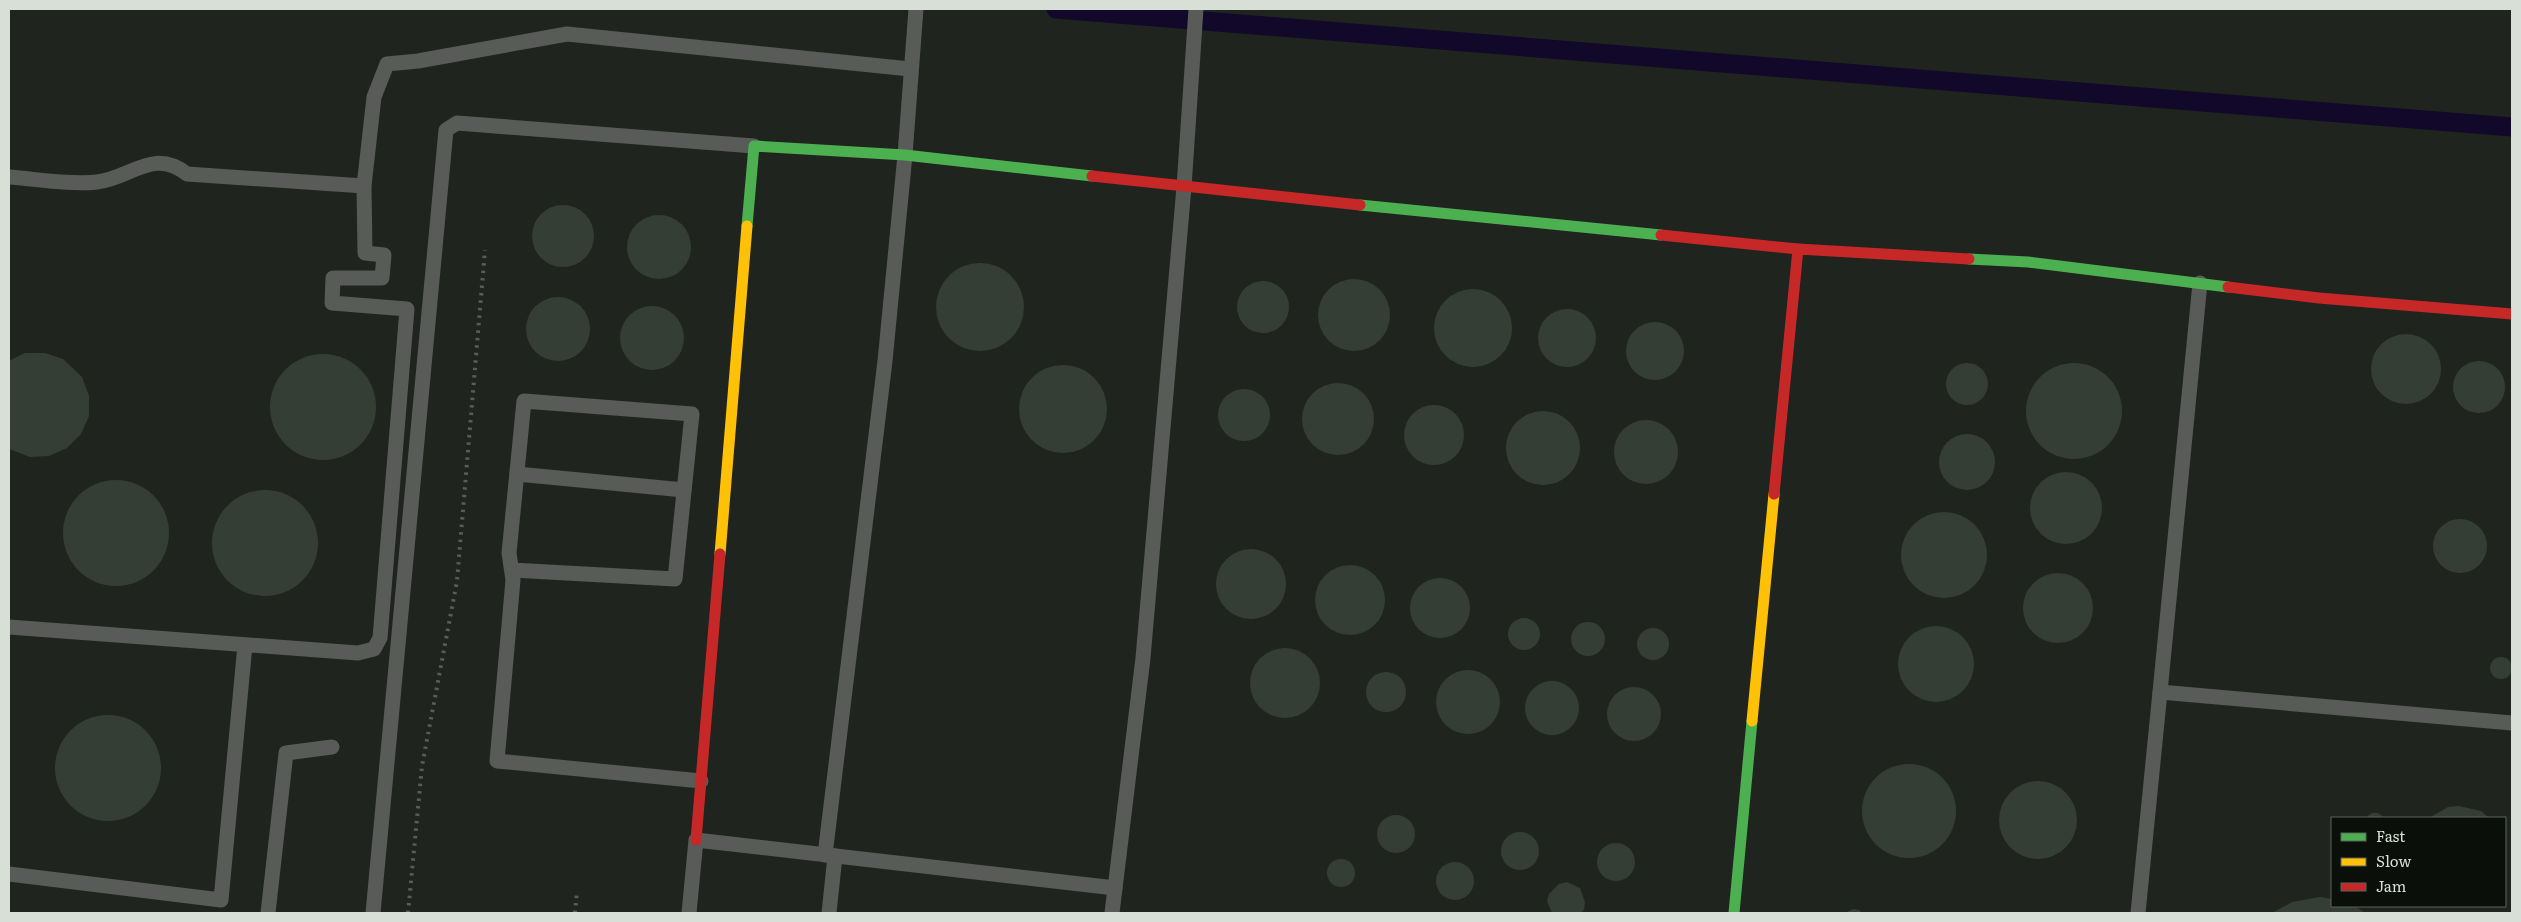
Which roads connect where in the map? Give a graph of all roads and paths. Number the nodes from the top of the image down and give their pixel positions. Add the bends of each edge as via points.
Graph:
1 (916, 9) edge
2 (1196, 9) edge
3 (910, 69) junction
4 (754, 146) junction
5 (905, 155) junction
6 (9, 178) edge
7 (364, 186) junction
8 (1184, 186) junction
9 (1798, 249) junction
10 (2200, 283) junction
11 (2512, 314) edge
12 (517, 474) junction
13 (684, 490) junction
14 (512, 570) junction
15 (9, 627) edge
16 (245, 645) junction
17 (2160, 692) junction
18 (2512, 723) edge
19 (332, 747) dead end
20 (702, 781) junction
21 (696, 840) junction
22 (830, 856) junction
23 (9, 874) edge
24 (1115, 888) junction
25 (220, 906) edge
26 (268, 913) edge
27 (373, 913) edge
28 (689, 913) edge
29 (829, 913) edge
30 (1112, 913) edge
31 (1734, 913) edge
32 (2138, 913) edge

1 - 3 street
2 - 8 street
3 - 5 street
3 - 7 street via 567,34 386,64 374,97
4 - 5 street
4 - 20 street
4 - 27 street via 457,123 446,130
5 - 8 street
5 - 22 street
6 - 7 street via 98,182 136,168 166,163 178,166 187,174
7 - 16 street via 365,253 384,255 382,278 333,278 332,303 407,308 380,638 374,649 358,653
8 - 9 street
8 - 24 street via 1143,658
9 - 10 street via 2028,262
9 - 31 street
10 - 11 street via 2319,298
10 - 17 street
12 - 13 street
12 - 13 street via 524,401 692,414
12 - 14 street via 508,553
13 - 14 street via 674,579
14 - 20 street via 497,761
15 - 16 street
16 - 25 street
17 - 18 street
17 - 32 street
19 - 26 street via 286,753
20 - 21 street
21 - 22 street
21 - 28 street
22 - 24 street
22 - 29 street
23 - 25 street
24 - 30 street

